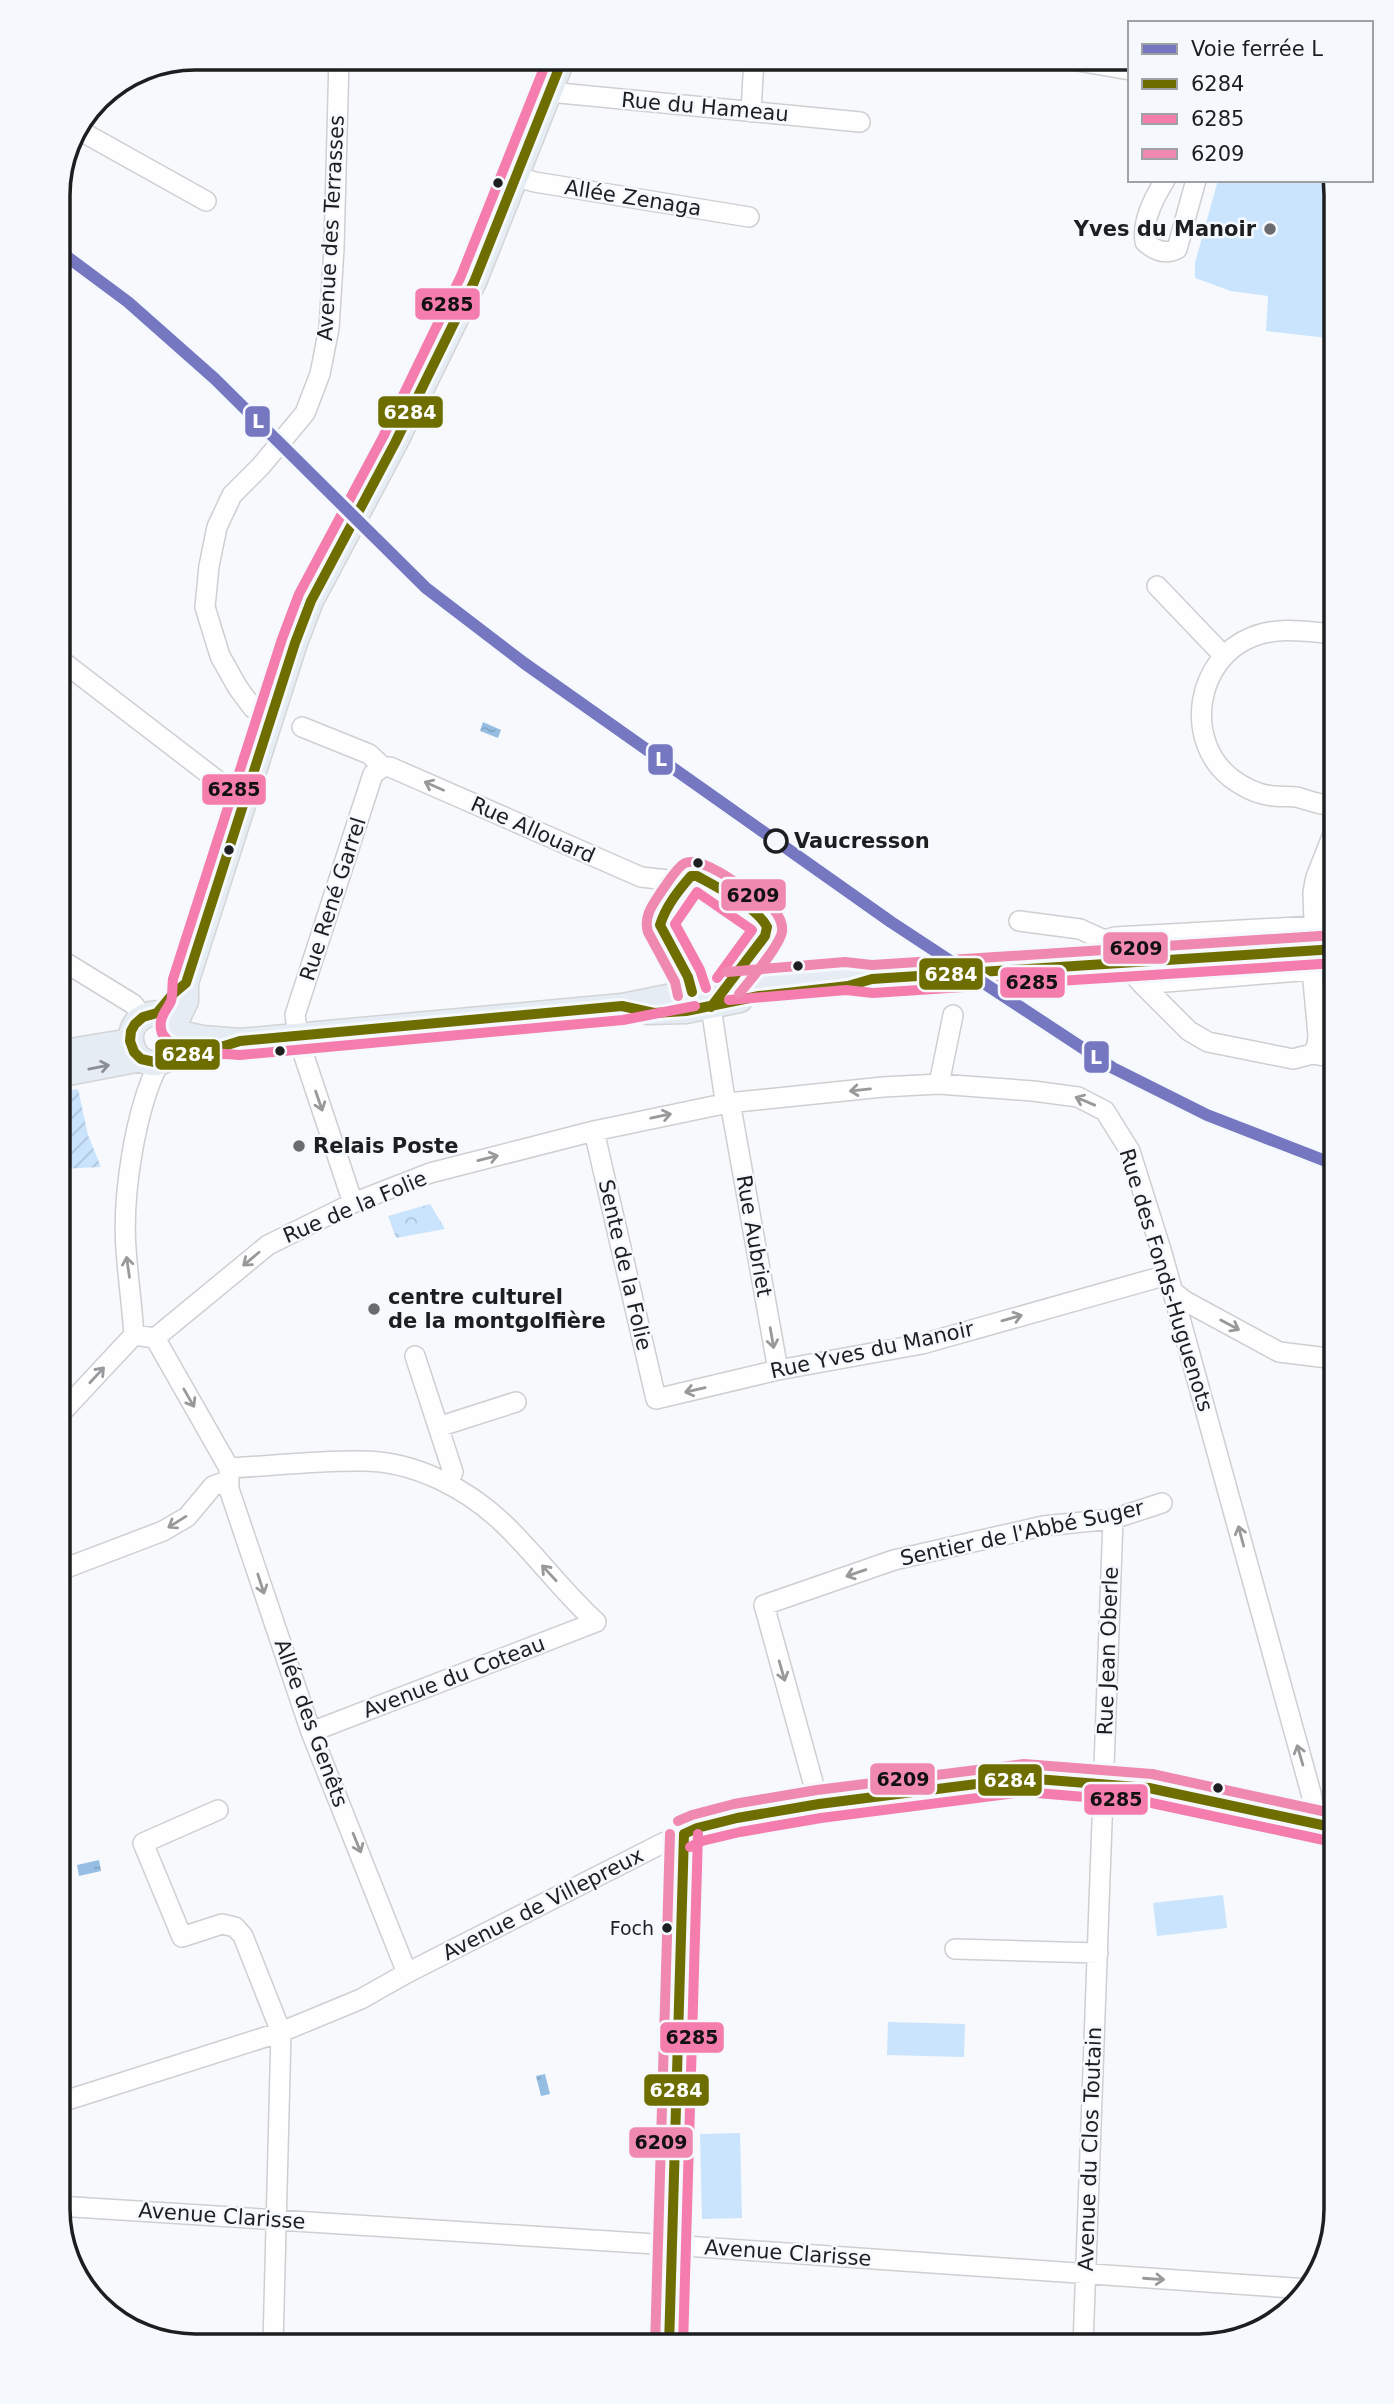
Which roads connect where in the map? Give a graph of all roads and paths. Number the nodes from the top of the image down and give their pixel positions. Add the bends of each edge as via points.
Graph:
1 (339, 70) edge
2 (558, 70) edge
3 (753, 70) edge
4 (549, 92) junction
5 (751, 112) junction
6 (860, 122) dead end
7 (86, 134) edge
8 (517, 177) junction
9 (1164, 182) edge
10 (1195, 182) edge
11 (206, 201) dead end
12 (749, 217) dead end
13 (1157, 586) dead end
14 (1324, 633) edge
15 (1224, 656) junction
16 (70, 667) edge
17 (271, 719) junction
18 (302, 727) dead end
19 (383, 767) junction
20 (218, 781) dead end
21 (1324, 806) edge
22 (1324, 858) edge
23 (686, 882) dead end
24 (1019, 920) dead end
25 (1104, 940) junction
26 (1316, 949) edge
27 (70, 965) edge
28 (872, 979) junction
29 (1142, 984) junction
30 (701, 999) junction
31 (953, 1015) dead end
32 (163, 1022) junction
33 (298, 1036) junction
34 (240, 1041) junction
35 (70, 1054) edge
36 (1312, 1054) junction
37 (150, 1055) junction
38 (1324, 1056) edge
39 (70, 1072) edge
40 (939, 1084) junction
41 (728, 1102) junction
42 (594, 1131) junction
43 (353, 1203) junction
44 (1170, 1283) junction
45 (134, 1335) junction
46 (155, 1338) junction
47 (415, 1356) dead end
48 (1324, 1358) edge
49 (778, 1370) junction
50 (656, 1399) joint
51 (516, 1402) dead end
52 (70, 1404) edge
53 (438, 1427) junction
54 (229, 1474) junction
55 (448, 1483) junction
56 (1162, 1503) dead end
57 (1114, 1518) junction
58 (70, 1566) edge
59 (311, 1732) junction
60 (1104, 1784) junction
61 (819, 1804) junction
62 (218, 1810) dead end
63 (1311, 1822) junction
64 (1324, 1825) edge
65 (684, 1834) junction
66 (955, 1949) dead end
67 (1098, 1952) junction
68 (407, 1973) junction
69 (281, 2032) junction
70 (70, 2099) edge
71 (70, 2207) edge
72 (277, 2220) junction
73 (671, 2245) junction
74 (1086, 2274) junction
75 (1295, 2289) edge
76 (273, 2334) edge
77 (669, 2334) edge
78 (1084, 2334) edge

1 - 17 street, Avenue des Terrasses via 329,328 320,374 305,413 232,495 217,527 209,566 205,607 220,656 253,708
2 - 4 main road
3 - 5 street
4 - 5 street, Rue du Hameau
4 - 8 main road
5 - 6 street, Rue du Hameau
7 - 11 street
8 - 12 street, Allée Zenaga
8 - 17 main road via 474,282 311,601
9 - 10 street via 1152,202 1144,233 1145,242 1164,253 1177,249
13 - 15 street
14 - 15 street via 1270,632 1251,637
15 - 21 street via 1206,685 1201,709 1211,754 1247,788
16 - 20 street
17 - 32 main road via 186,983 186,1001
18 - 19 street, Rue Allouard via 369,754
23 -> 19 street, Rue Allouard via 641,877
19 - 33 street, Rue René Garrel via 373,774 299,1003 295,1016
22 - 26 street via 1313,892
24 - 25 street via 1080,929
25 - 26 street
25 - 29 street
26 - 28 main road, bridge
26 - 29 street
26 - 36 street via 1318,1035
27 - 32 street
28 - 30 main road via 848,986
28 - 30 main road via 846,976 728,986
29 - 36 street via 1189,1031 1208,1042 1293,1059
30 - 33 main road
30 - 41 street, Rue Aubriet
31 - 40 street
32 - 34 main road via 203,1038
32 - 37 main road via 178,1046
32 - 37 main road via 131,1031
33 - 34 main road
33 -> 43 street
34 - 37 main road via 205,1052
35 - 37 main road
36 - 38 street
39 -> 37 main road
45 -> 37 street via 126,1249 127,1193 150,1082
40 -> 41 street, Rue des Fonds-Huguenots
44 -> 40 street, Rue des Fonds-Huguenots via 1130,1151 1105,1111 1078,1097
42 -> 41 street, Rue de la Folie
41 -> 49 street, Rue Aubriet
43 -> 42 street, Rue de la Folie via 430,1173
42 - 50 street, Sente de la Folie
43 -> 46 street, Rue de la Folie via 268,1245
44 -> 48 street via 1185,1301 1279,1352
49 -> 44 street, Rue Yves du Manoir via 922,1344
63 -> 44 street, Rue des Fonds-Huguenots via 1311,1793
45 - 46 street
52 -> 45 street
46 -> 54 street, Allée des Genêts
47 - 53 street
49 -> 50 street, Rue Yves du Manoir
51 - 53 street
53 - 55 street via 453,1472
54 - 55 street via 364,1460 403,1467
54 -> 58 street via 187,1517 163,1531
54 -> 59 street, Allée des Genêts via 229,1489
59 -> 55 street, Avenue du Coteau via 596,1622 503,1524
56 - 57 street, Sentier de l'Abbé Suger
57 - 60 street, Rue Jean Oberle
57 -> 61 street, Sentier de l'Abbé Suger via 1043,1526 894,1560 764,1605
59 -> 68 street, Allée des Genêts
60 - 61 street, Avenue de Villepreux via 1024,1778
60 - 63 street, Avenue de Villepreux via 1149,1788
60 - 67 street, Avenue du Clos Toutain
61 - 65 street, Avenue de Villepreux via 737,1818
62 - 69 street via 143,1843 182,1937 222,1924 235,1927 243,1936
63 - 64 street, Avenue de Villepreux
65 - 68 street, Avenue de Villepreux
65 - 73 street
66 - 67 street
67 - 74 street, Avenue du Clos Toutain
68 - 69 street, Avenue de Villepreux via 361,1999
69 - 70 street, Avenue de Villepreux
69 - 72 street
71 - 72 street, Avenue Clarisse
72 - 73 street, Avenue Clarisse
72 - 76 street
73 - 74 street, Avenue Clarisse
73 - 77 street
74 -> 75 street, Avenue Clarisse
74 - 78 street, Avenue du Clos Toutain

